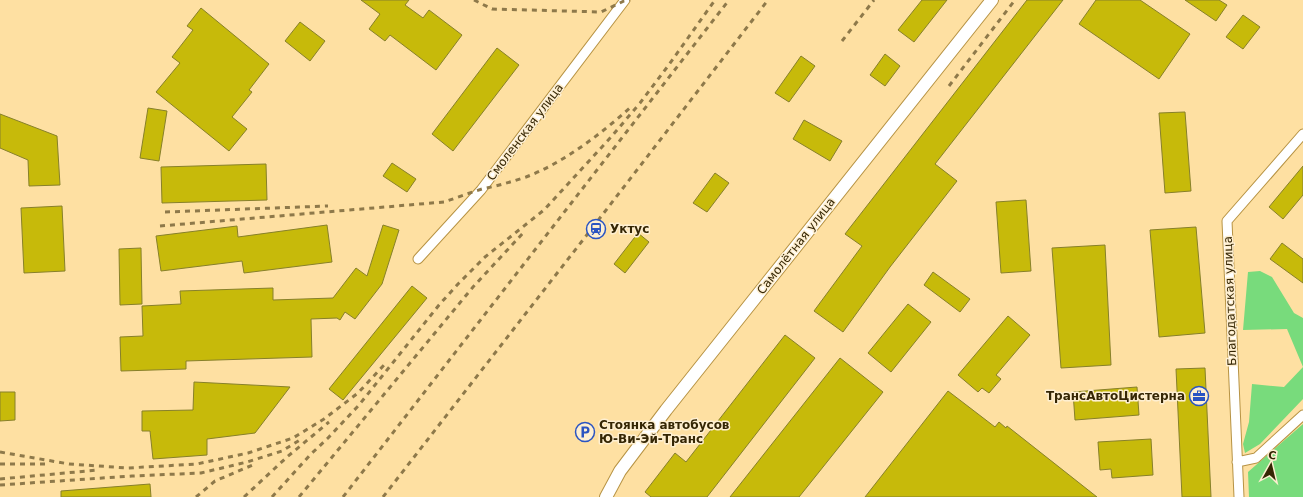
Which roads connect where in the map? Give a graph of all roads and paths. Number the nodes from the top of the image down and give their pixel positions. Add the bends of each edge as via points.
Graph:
1 (625, 0) edge
2 (992, 0) edge
3 (1303, 134) edge
4 (418, 259) dead end
5 (1303, 415) edge
6 (1237, 462) junction
7 (606, 497) edge
8 (1239, 497) edge

1 - 4 street, Смоленская улица via 481,190
2 - 7 main road, Самолётная улица via 666,410 620,471
3 - 6 street, Благодатская улица via 1227,221
5 - 6 street via 1256,458
6 - 8 street, Благодатская улица

